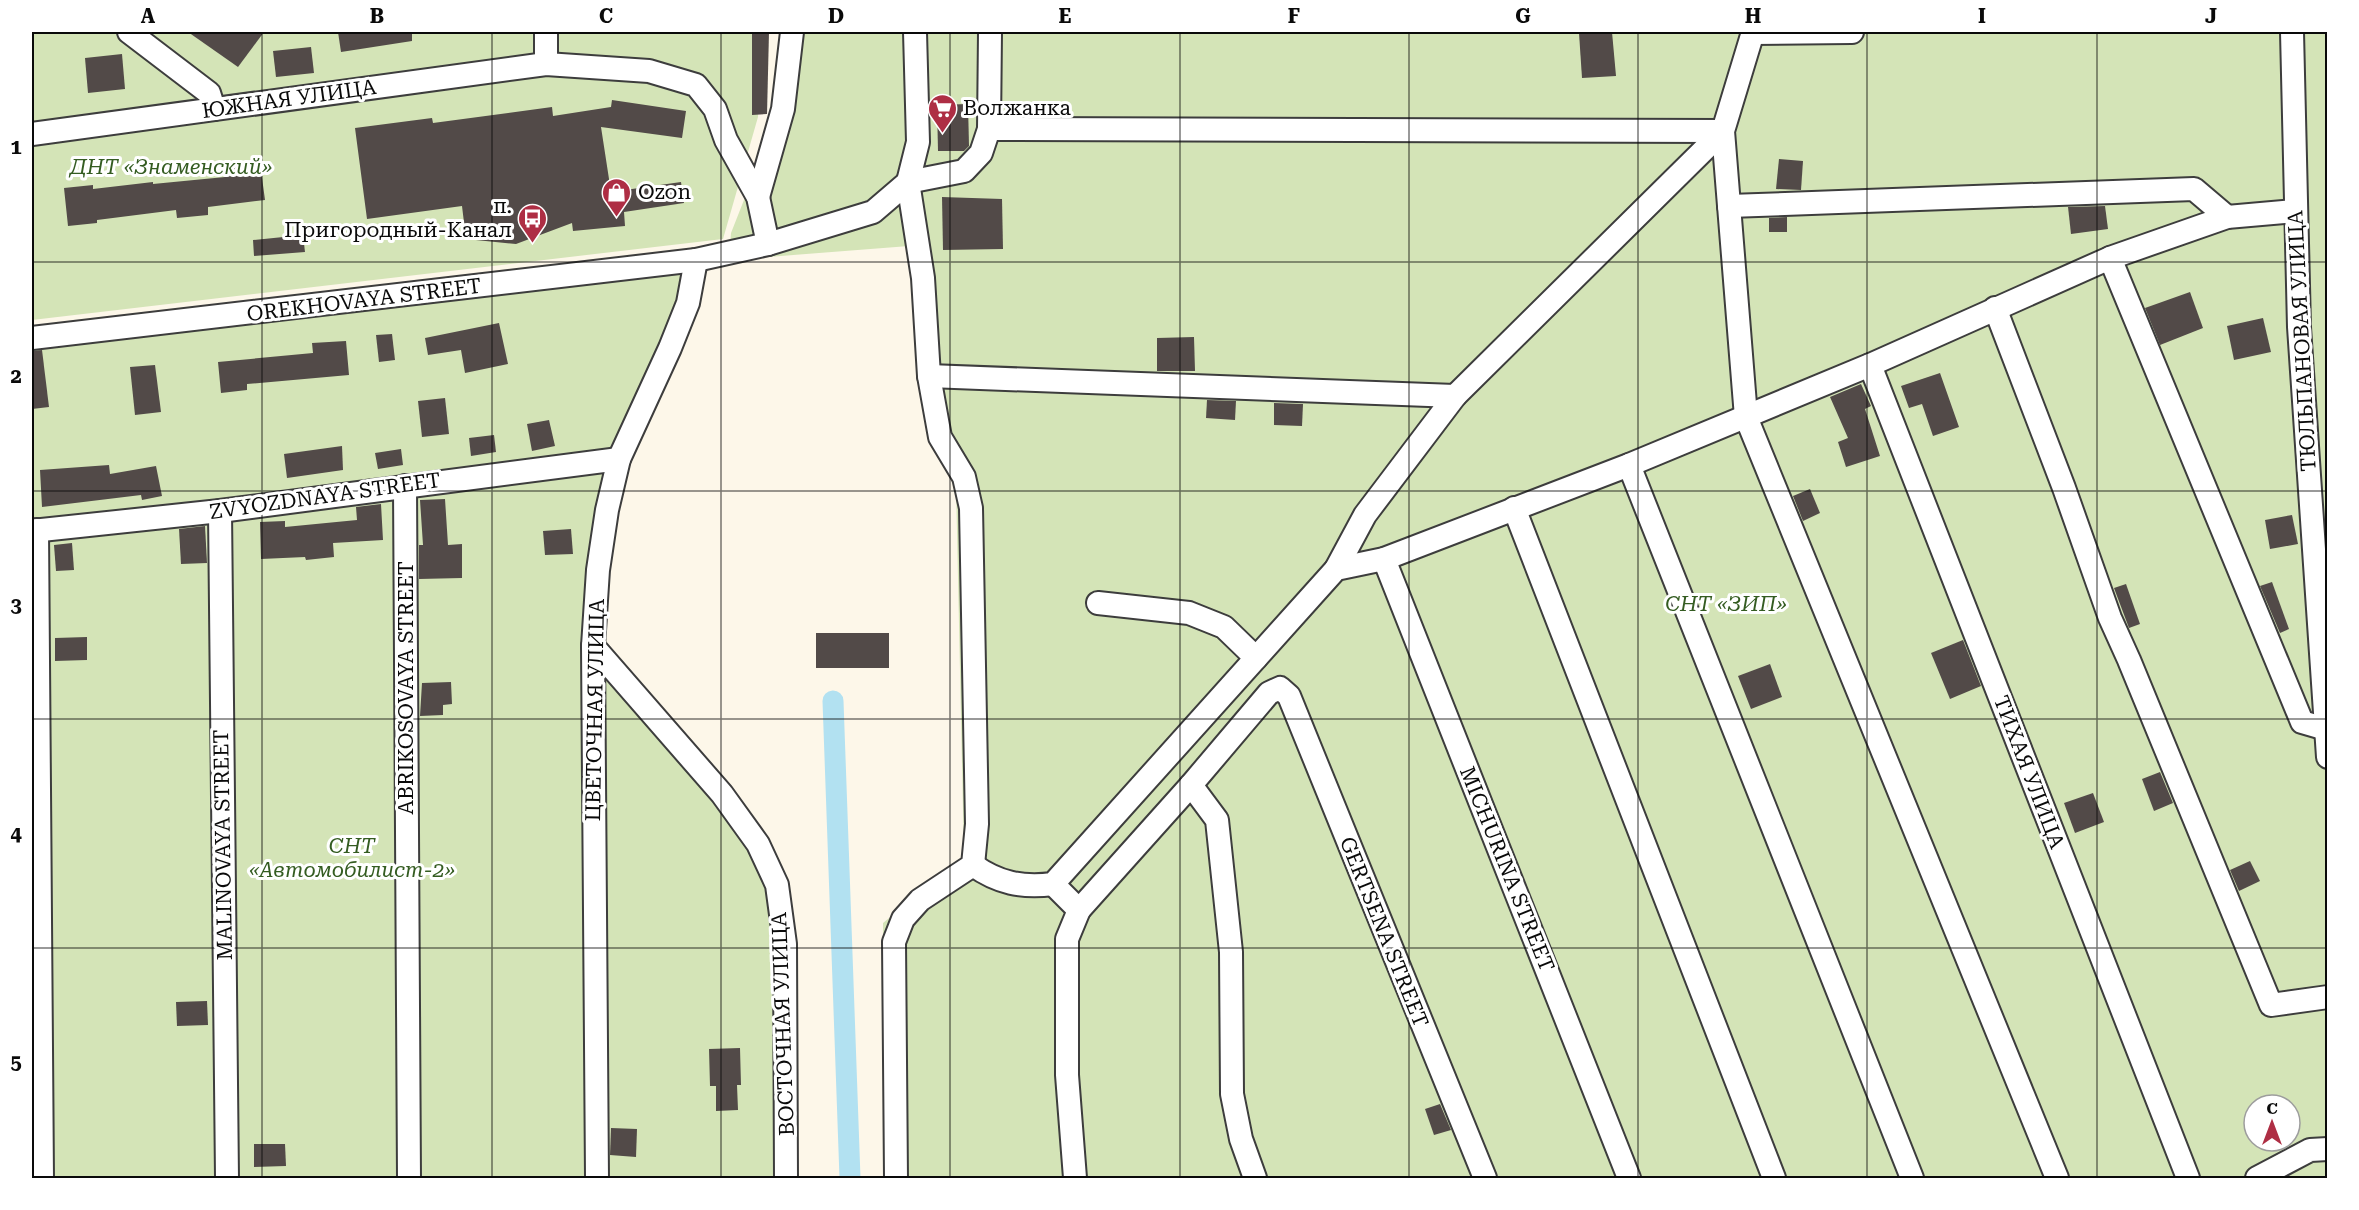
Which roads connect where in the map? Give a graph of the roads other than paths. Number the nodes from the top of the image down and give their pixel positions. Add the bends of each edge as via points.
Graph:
1 (129, 32) edge
2 (546, 32) edge
3 (792, 32) edge
4 (915, 32) edge
5 (990, 32) edge
6 (1753, 32) edge
7 (1852, 32) edge
8 (2292, 32) edge
9 (546, 64) junction
10 (214, 109) junction
11 (989, 129) junction
12 (1723, 131) junction
13 (32, 134) edge
14 (908, 182) junction
15 (758, 197) junction
16 (1729, 206) junction
17 (2295, 211) junction
18 (2227, 217) junction
19 (768, 244) junction
20 (2110, 258) junction
21 (696, 260) junction
22 (1995, 308) junction
23 (32, 338) edge
24 (1870, 365) junction
25 (929, 376) junction
26 (1455, 396) junction
27 (1746, 417) junction
28 (619, 459) junction
29 (1629, 465) junction
30 (405, 486) junction
31 (1514, 507) junction
32 (220, 511) junction
33 (34, 530) edge
34 (1384, 559) junction
35 (1336, 569) junction
36 (1098, 603) dead end
37 (593, 646) junction
38 (1256, 658) junction
39 (2326, 729) junction
40 (2328, 757) edge
41 (1191, 785) junction
42 (974, 865) junction
43 (1053, 884) junction
44 (1079, 909) junction
45 (2328, 997) edge
46 (2328, 1149) edge
47 (42, 1179) edge
48 (227, 1179) edge
49 (409, 1179) edge
50 (597, 1179) edge
51 (786, 1179) edge
52 (896, 1179) edge
53 (1075, 1179) edge
54 (1255, 1179) edge
55 (1485, 1179) edge
56 (1629, 1179) edge
57 (1774, 1179) edge
58 (1912, 1179) edge
59 (2056, 1179) edge
60 (2188, 1179) edge
61 (2257, 1179) edge

1 - 10 street via 209,93
2 - 9 street
3 - 15 street via 783,109
4 - 14 street via 918,142
5 - 11 street
6 - 7 street
6 - 12 street
8 - 17 street, ТЮЛЬПАНОВАЯ УЛИЦА
9 - 10 street, ЮЖНАЯ УЛИЦА
9 - 15 street, ЮЖНАЯ УЛИЦА via 649,71 696,85 715,109 726,140
10 - 13 street, ЮЖНАЯ УЛИЦА
11 - 12 street
11 - 14 street via 981,153 964,171
12 - 16 street
12 - 26 street
14 - 19 street, OREKHOVAYA STREET via 873,212
14 - 25 street via 923,278
15 - 19 street
16 - 18 street via 2194,189
16 - 27 street
17 - 18 street
17 - 39 street, ТЮЛЬПАНОВАЯ УЛИЦА
18 - 20 street
19 - 21 street, OREKHOVAYA STREET
20 - 22 street
20 - 39 street via 2302,722
21 - 23 street, OREKHOVAYA STREET
21 - 28 street, ЦВЕТОЧНАЯ УЛИЦА via 688,303
22 - 24 street
22 - 45 street via 2110,618 2271,1005
24 - 27 street
24 - 60 street, ТИХАЯ УЛИЦА
25 - 26 street
25 - 42 street via 940,437 964,477 971,508 977,824
26 - 35 street via 1365,515
27 - 29 street
27 - 59 street
28 - 30 street, ZVYOZDNAYA STREET
28 - 37 street, ЦВЕТОЧНАЯ УЛИЦА via 598,570
29 - 31 street
29 - 58 street
30 - 32 street, ZVYOZDNAYA STREET
30 - 49 street, ABRIKOSOVAYA STREET
31 - 34 street
31 - 57 street
32 - 33 street, ZVYOZDNAYA STREET
32 - 48 street, MALINOVAYA STREET
33 - 47 street
34 - 35 street
34 - 56 street, MICHURINA STREET
35 - 38 street
36 - 38 street via 1189,613 1224,627
37 - 50 street, ЦВЕТОЧНАЯ УЛИЦА
37 - 51 street, ВОСТОЧНАЯ УЛИЦА via 722,794 758,844 777,885 785,944
38 - 43 street
39 - 40 street, ТЮЛЬПАНОВАЯ УЛИЦА
41 - 44 street
41 - 54 street via 1217,820 1231,952 1232,1094 1241,1139
41 - 55 street, GERTSENA STREET via 1269,693 1280,688 1289,696
42 - 43 street via 990,877 1030,887
42 - 52 street via 920,900 903,919 894,942
43 - 44 street
44 - 53 street via 1067,939 1067,1076
46 - 61 street via 2310,1150

